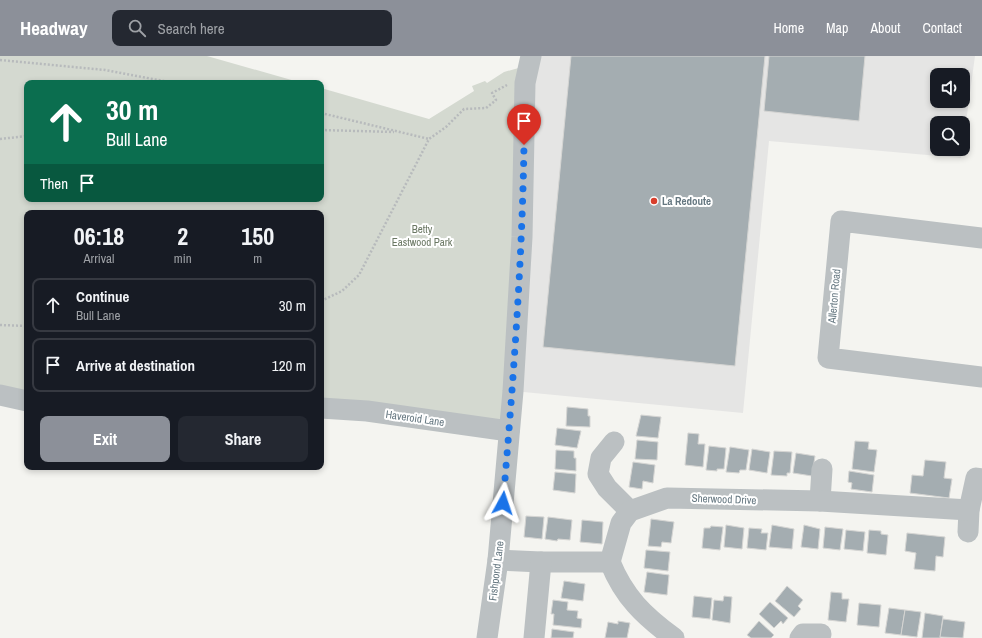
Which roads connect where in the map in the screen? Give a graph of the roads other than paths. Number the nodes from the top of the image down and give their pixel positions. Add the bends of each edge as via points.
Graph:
1 (531, 56) edge
2 (982, 238) edge
3 (982, 377) edge
4 (0, 395) edge
5 (24, 400) edge
6 (324, 408) edge
7 (509, 432) junction
8 (614, 442) dead end
9 (822, 469) dead end
10 (979, 478) edge
11 (820, 501) junction
12 (969, 510) junction
13 (630, 511) junction
14 (968, 532) dead end
15 (498, 560) junction
16 (541, 562) junction
17 (610, 562) junction
18 (820, 634) dead end
19 (487, 638) edge
20 (534, 638) edge
21 (673, 638) edge
22 (800, 638) edge

1 - 7 street, Fishpond Lane via 525,83 522,238
2 - 3 street, Allerton Road via 841,221 828,358
4 - 5 street
6 - 7 street, Haveroid Lane via 367,411
7 - 15 street, Fishpond Lane
8 - 13 street via 601,458 598,474
9 - 11 street
10 - 12 street
11 - 12 street, Sherwood Drive
11 - 13 street, Sherwood Drive via 667,498
12 - 14 street
13 - 17 street via 621,523
15 - 16 street
15 - 19 street, Fishpond Lane
16 - 17 street
16 - 20 street
17 - 21 street via 625,593 638,608
18 - 22 street via 803,634

